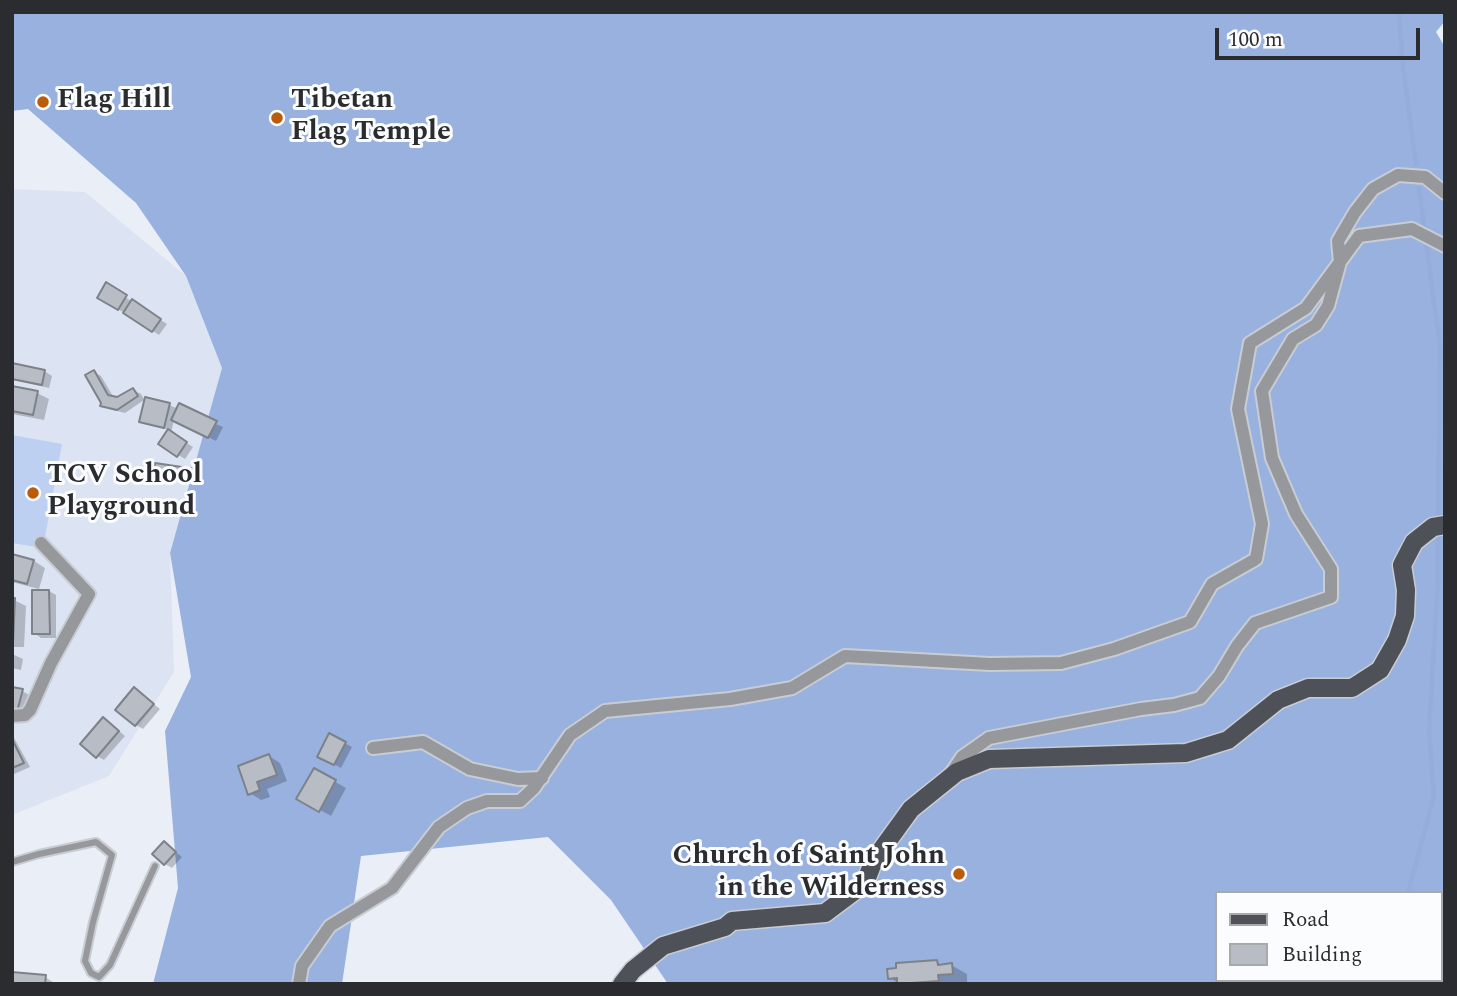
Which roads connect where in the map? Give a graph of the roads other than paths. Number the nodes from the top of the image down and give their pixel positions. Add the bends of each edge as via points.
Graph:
1 (1445, 193) edge
2 (1440, 244) edge
3 (1339, 262) junction
4 (1439, 526) edge
5 (41, 543) dead end
6 (12, 716) edge
7 (373, 748) dead end
8 (542, 778) junction
9 (941, 787) junction
10 (12, 862) edge
11 (155, 866) dead end
12 (101, 980) edge
13 (299, 984) edge
14 (622, 984) edge

1 - 3 street via 1425,177 1398,175 1373,189 1338,241
2 - 3 street via 1412,229 1359,236
3 - 8 street via 1306,308 1250,343 1238,409 1262,524 1256,559 1212,584 1190,622 1061,663 845,656 792,688 605,711 570,735
3 - 9 street via 1328,306 1316,325 1293,340 1262,391 1272,458 1296,514 1332,569 1331,597 1255,623 1200,698 989,738 962,757
4 - 9 main road via 1414,542 1402,565 1405,616 1397,640 1380,670 1352,688 1308,688 1278,700 1228,740 1186,753 989,759 957,772
5 - 6 street via 89,594 30,710
7 - 8 street via 423,742 470,769 518,779
8 - 13 street via 520,801 487,801 439,827 392,888 330,926 302,966
9 - 14 main road via 911,809 874,860 865,883 825,913 732,921 663,946
10 - 12 lane via 96,842 112,855 85,961
11 - 12 lane

